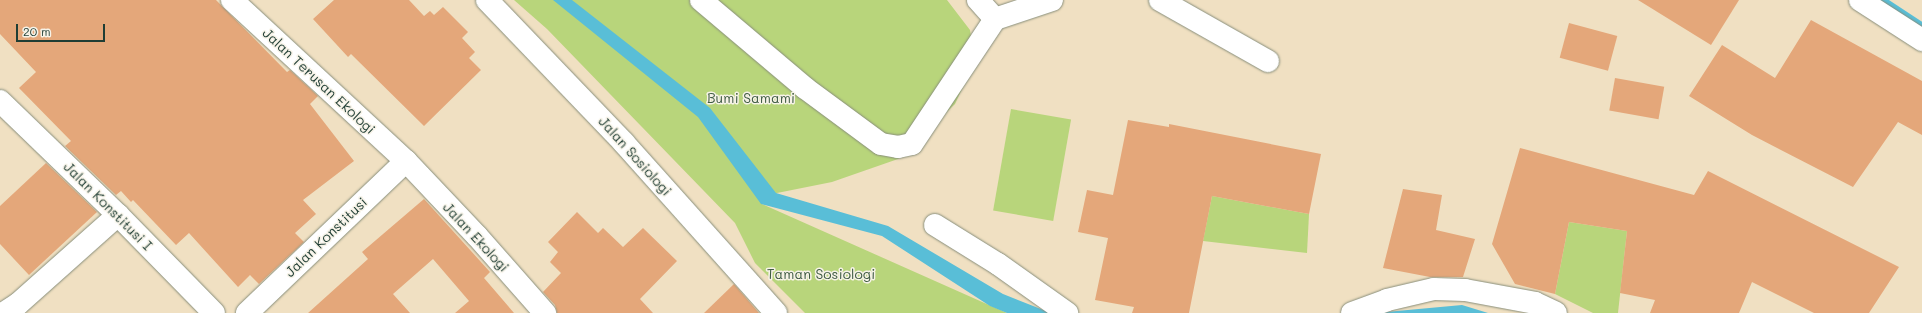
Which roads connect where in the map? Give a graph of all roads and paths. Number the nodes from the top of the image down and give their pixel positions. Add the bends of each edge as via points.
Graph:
1 (232, 0) edge
2 (701, 0) edge
3 (978, 0) edge
4 (1052, 0) edge
5 (1160, 0) edge
6 (1860, 0) edge
7 (489, 2) edge
8 (996, 19) junction
9 (1922, 40) edge
10 (1268, 60) dead end
11 (0, 101) edge
12 (406, 161) junction
13 (118, 215) junction
14 (935, 225) dead end
15 (4, 313) edge
16 (214, 313) edge
17 (247, 313) edge
18 (545, 313) edge
19 (776, 313) edge
20 (1067, 313) edge
21 (1352, 313) edge
22 (1556, 313) edge

1 - 12 street, Jalan Terusan Ekologi
2 - 8 street via 805,88 881,144 898,147 912,144
3 - 8 street
4 - 8 street
5 - 10 street
6 - 9 street
7 - 19 street, Jalan Sosiologi via 624,143
11 - 13 street, Jalan Konstitusi I
12 - 17 street, Jalan Konstitusi
12 - 18 street, Jalan Ekologi
13 - 15 street
13 - 16 street, Jalan Konstitusi I
14 - 20 street via 998,264
21 - 22 street via 1387,300 1434,289 1466,290 1535,303

